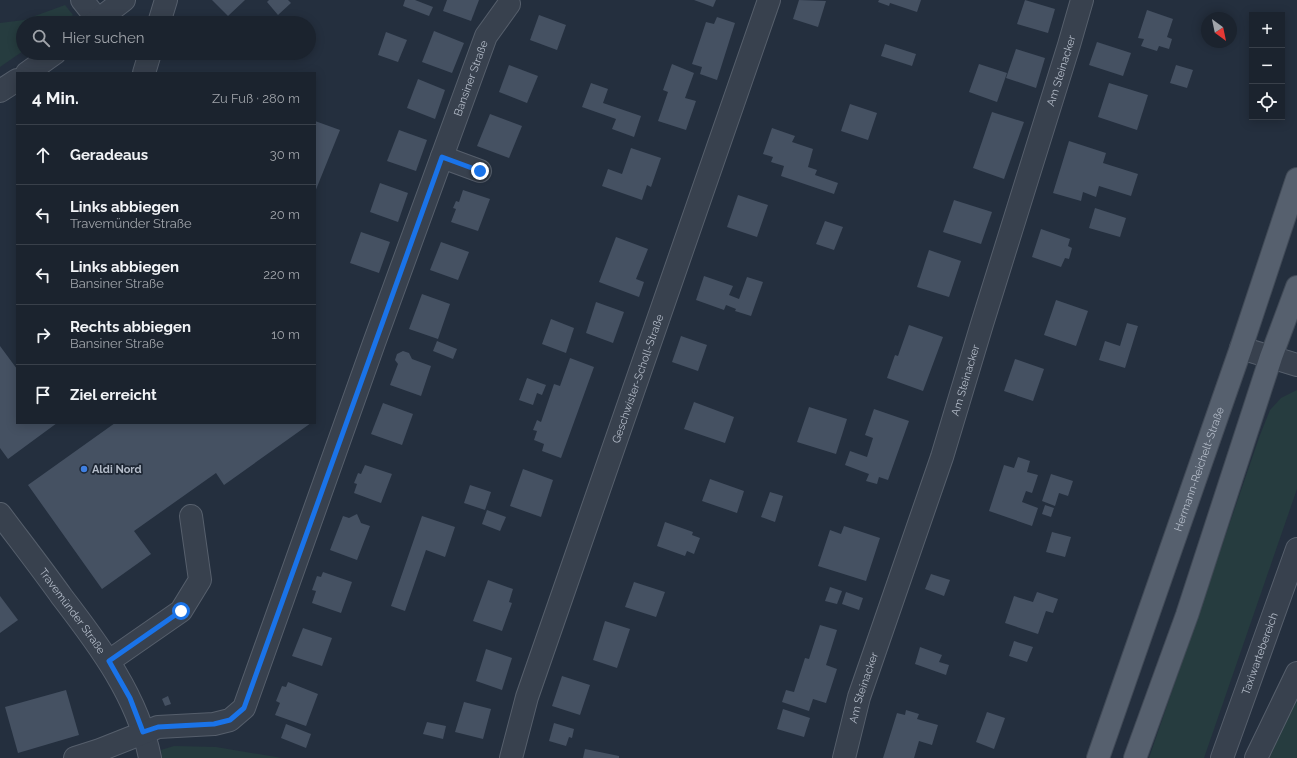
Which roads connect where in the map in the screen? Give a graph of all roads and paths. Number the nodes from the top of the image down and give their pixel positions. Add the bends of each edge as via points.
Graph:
1 (82, 0) edge
2 (124, 0) edge
3 (166, 0) edge
4 (769, 0) edge
5 (1082, 0) edge
6 (509, 4) dead end
7 (92, 16) edge
8 (104, 16) edge
9 (161, 16) edge
10 (45, 60) edge
11 (148, 60) edge
12 (28, 72) edge
13 (144, 72) edge
14 (16, 81) edge
15 (0, 91) edge
16 (442, 157) junction
17 (480, 171) dead end
18 (1297, 180) edge
19 (1297, 287) edge
20 (1241, 348) junction
21 (1271, 357) junction
22 (1297, 365) edge
23 (0, 514) edge
24 (191, 516) dead end
25 (7, 539) edge
26 (1297, 549) edge
27 (109, 661) junction
28 (1297, 673) edge
29 (143, 732) junction
30 (75, 758) edge
31 (150, 758) edge
32 (512, 758) edge
33 (844, 758) edge
34 (1098, 758) edge
35 (1135, 758) edge
36 (1222, 758) edge
37 (1256, 758) edge

1 - 7 street
2 - 8 street
3 - 9 street
4 - 32 street, Geschwister-Scholl-Straße via 527,697
5 - 33 street, Am Steinacker via 942,457 859,697
6 - 16 street, Bansiner Straße via 486,36
10 - 12 street
11 - 13 street
14 - 15 street
16 - 17 street
16 - 29 street, Bansiner Straße via 244,708 230,720 214,724 158,727
18 - 20 main road, Hermann-Reichelt-Straße
19 - 21 main road
20 - 21 street
20 - 34 main road, Hermann-Reichelt-Straße
21 - 22 street
21 - 35 main road via 1187,615
23 - 25 street, Travemünder Straße
24 - 27 street via 200,580 181,611
25 - 27 street, Travemünder Straße via 87,629
26 - 36 street, Taxiwartebereich
27 - 29 street, Travemünder Straße via 130,698
28 - 37 street
29 - 30 street, Bansiner Straße
29 - 31 street, Travemünder Straße

